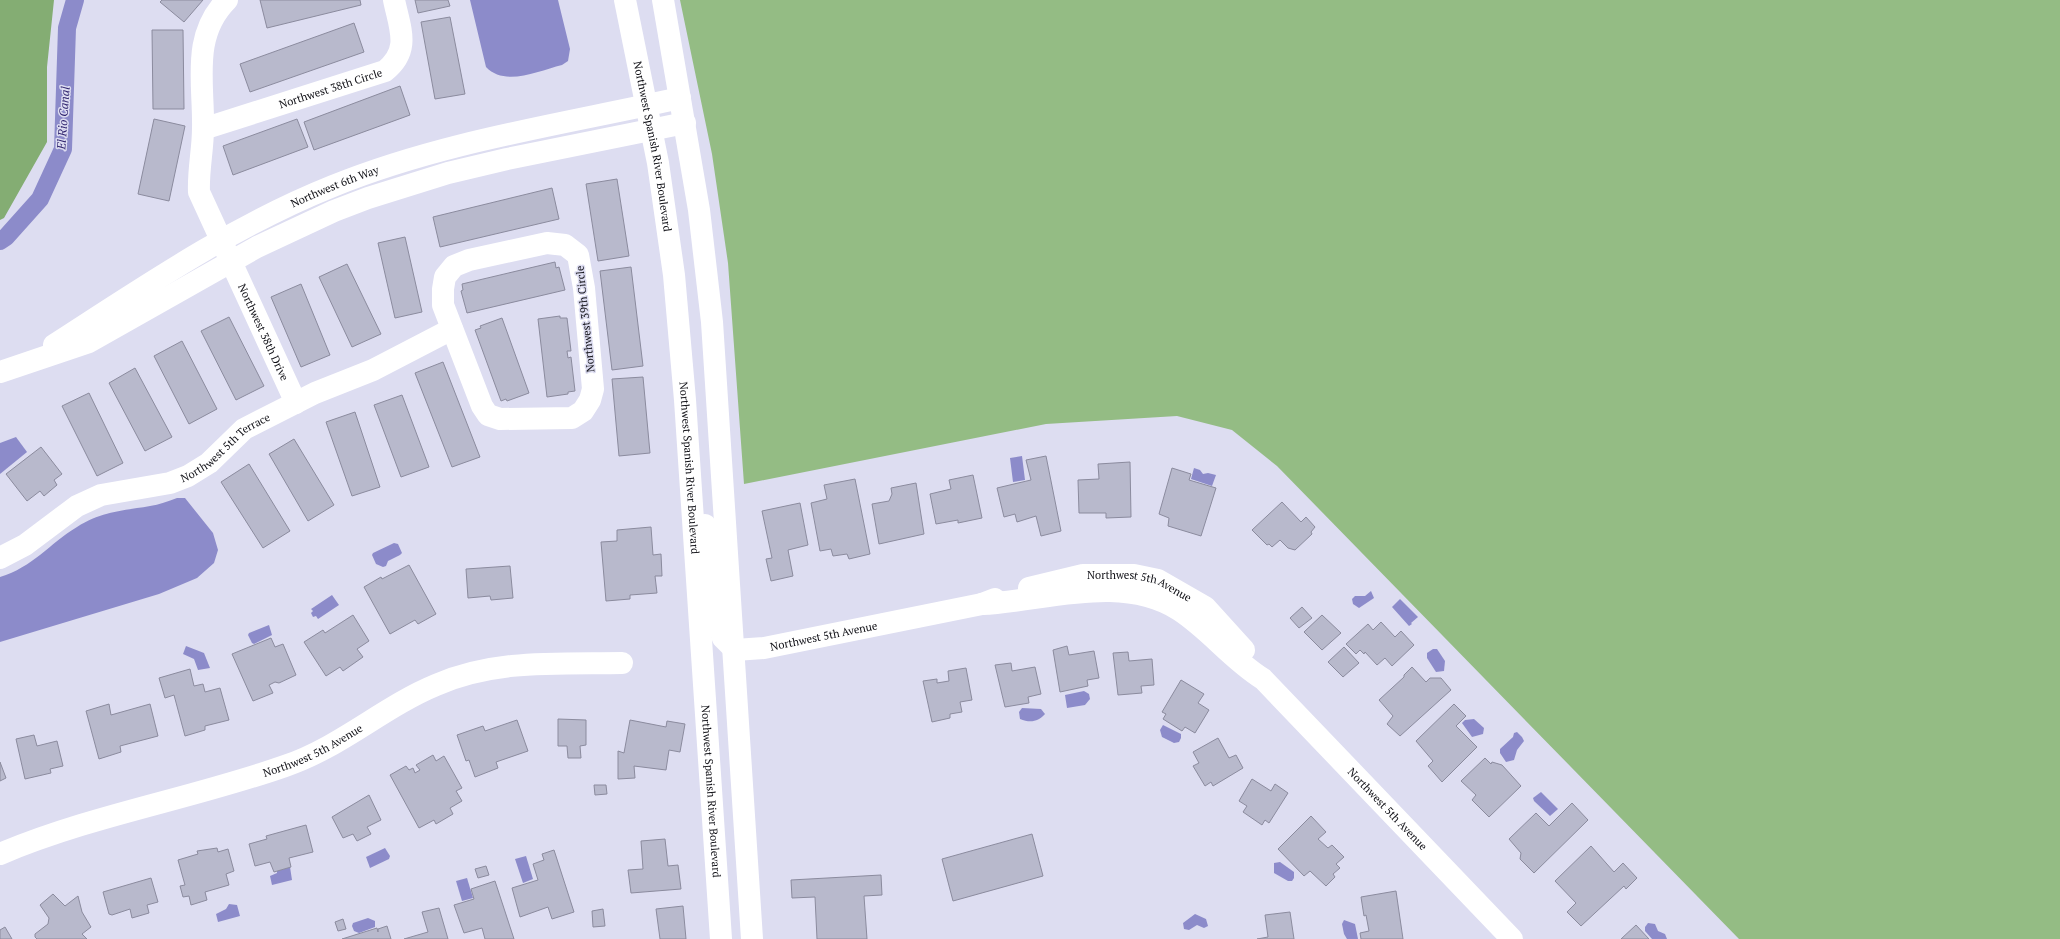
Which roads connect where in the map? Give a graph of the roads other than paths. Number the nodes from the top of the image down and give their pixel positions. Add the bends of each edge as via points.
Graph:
1 (227, 0) edge
2 (394, 0) edge
3 (625, 0) edge
4 (663, 0) edge
5 (680, 98) junction
6 (647, 106) junction
7 (685, 123) junction
8 (203, 129) junction
9 (652, 130) junction
10 (220, 240) junction
11 (230, 262) junction
12 (452, 329) junction
13 (25, 363) junction
14 (0, 372) edge
15 (296, 403) junction
16 (689, 466) junction
17 (0, 558) edge
18 (735, 650) junction
19 (622, 663) dead end
20 (0, 854) edge
21 (721, 939) edge
22 (752, 939) edge
23 (1512, 939) edge

1 - 8 street via 216,11 204,45 201,66
2 - 8 street, Northwest 38th Circle via 402,40 395,63 385,71
3 - 6 street, Northwest Spanish River Boulevard
4 - 5 street
5 - 6 street, Northwest 6th Way
5 - 7 street
6 - 9 street, Northwest Spanish River Boulevard
6 - 10 street, Northwest 6th Way via 502,135 406,160 333,185
7 - 9 street, Northwest 6th Way
7 - 18 street via 699,210 712,322
8 - 10 street via 199,192
9 - 11 street, Northwest 6th Way via 507,159 399,188 334,211
9 - 16 street, Northwest Spanish River Boulevard via 674,275
10 - 11 street, Northwest 38th Drive
10 - 13 street, Northwest 6th Way
11 - 13 street, Northwest 6th Way via 89,342
11 - 15 street, Northwest 38th Drive
12 - 12 street, Northwest 39th Circle via 443,305 443,289 445,276 454,266 469,260 547,243 565,245 578,255 584,288 593,389 590,400 583,411 572,418 500,419 488,415 482,406
12 - 15 street, Northwest 5th Terrace via 367,373
13 - 14 street, Northwest 6th Way
15 - 17 street, Northwest 5th Terrace via 244,430 209,463 188,476 170,483 102,495 77,506 25,546
16 - 18 street via 709,544 717,627 723,638
16 - 21 street, Northwest Spanish River Boulevard
18 - 22 street
18 - 23 street, Northwest 5th Avenue via 764,648 982,604 1011,603 1101,590 1143,595 1178,609 1246,668 1263,679
19 - 20 street, Northwest 5th Avenue via 529,664 497,667 466,674 407,699 330,746 293,763 255,777 84,824

